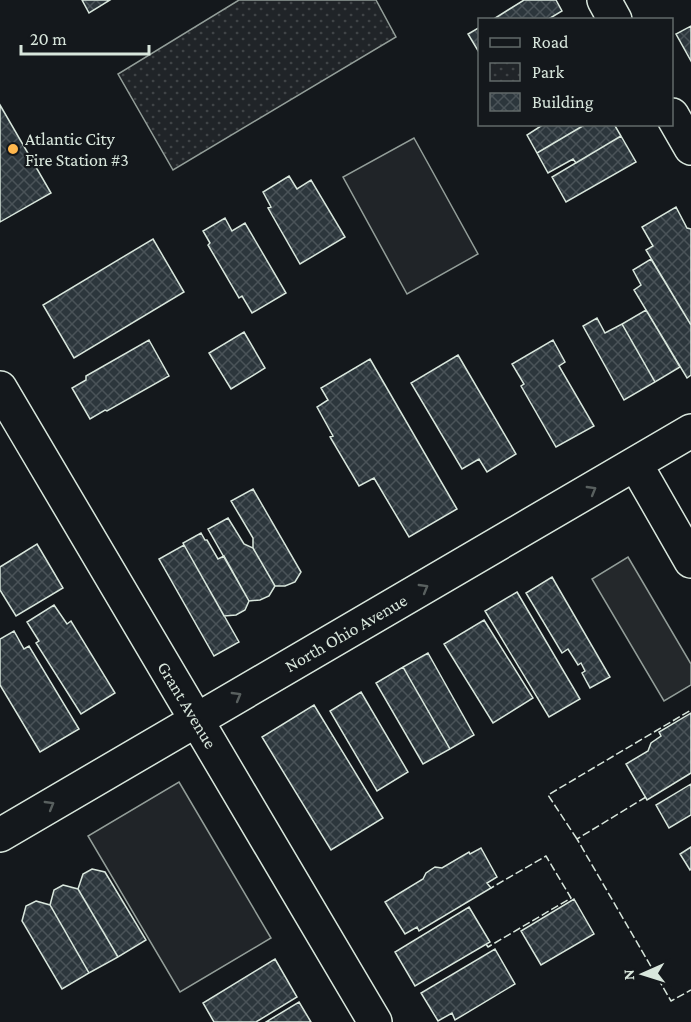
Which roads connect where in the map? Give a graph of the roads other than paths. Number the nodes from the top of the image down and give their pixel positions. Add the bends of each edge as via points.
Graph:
1 (604, 0) edge
2 (614, 18) edge
3 (673, 117) edge
4 (691, 148) edge
5 (0, 388) edge
6 (691, 431) edge
7 (636, 465) junction
8 (691, 561) edge
9 (196, 720) junction
10 (0, 835) edge
11 (375, 1022) edge

1 - 2 street
3 - 4 street
5 - 9 street, Grant Avenue
6 - 7 street, North Ohio Avenue
7 - 8 street
9 -> 7 street, North Ohio Avenue
10 -> 9 street, North Ohio Avenue
9 - 11 street, Grant Avenue

